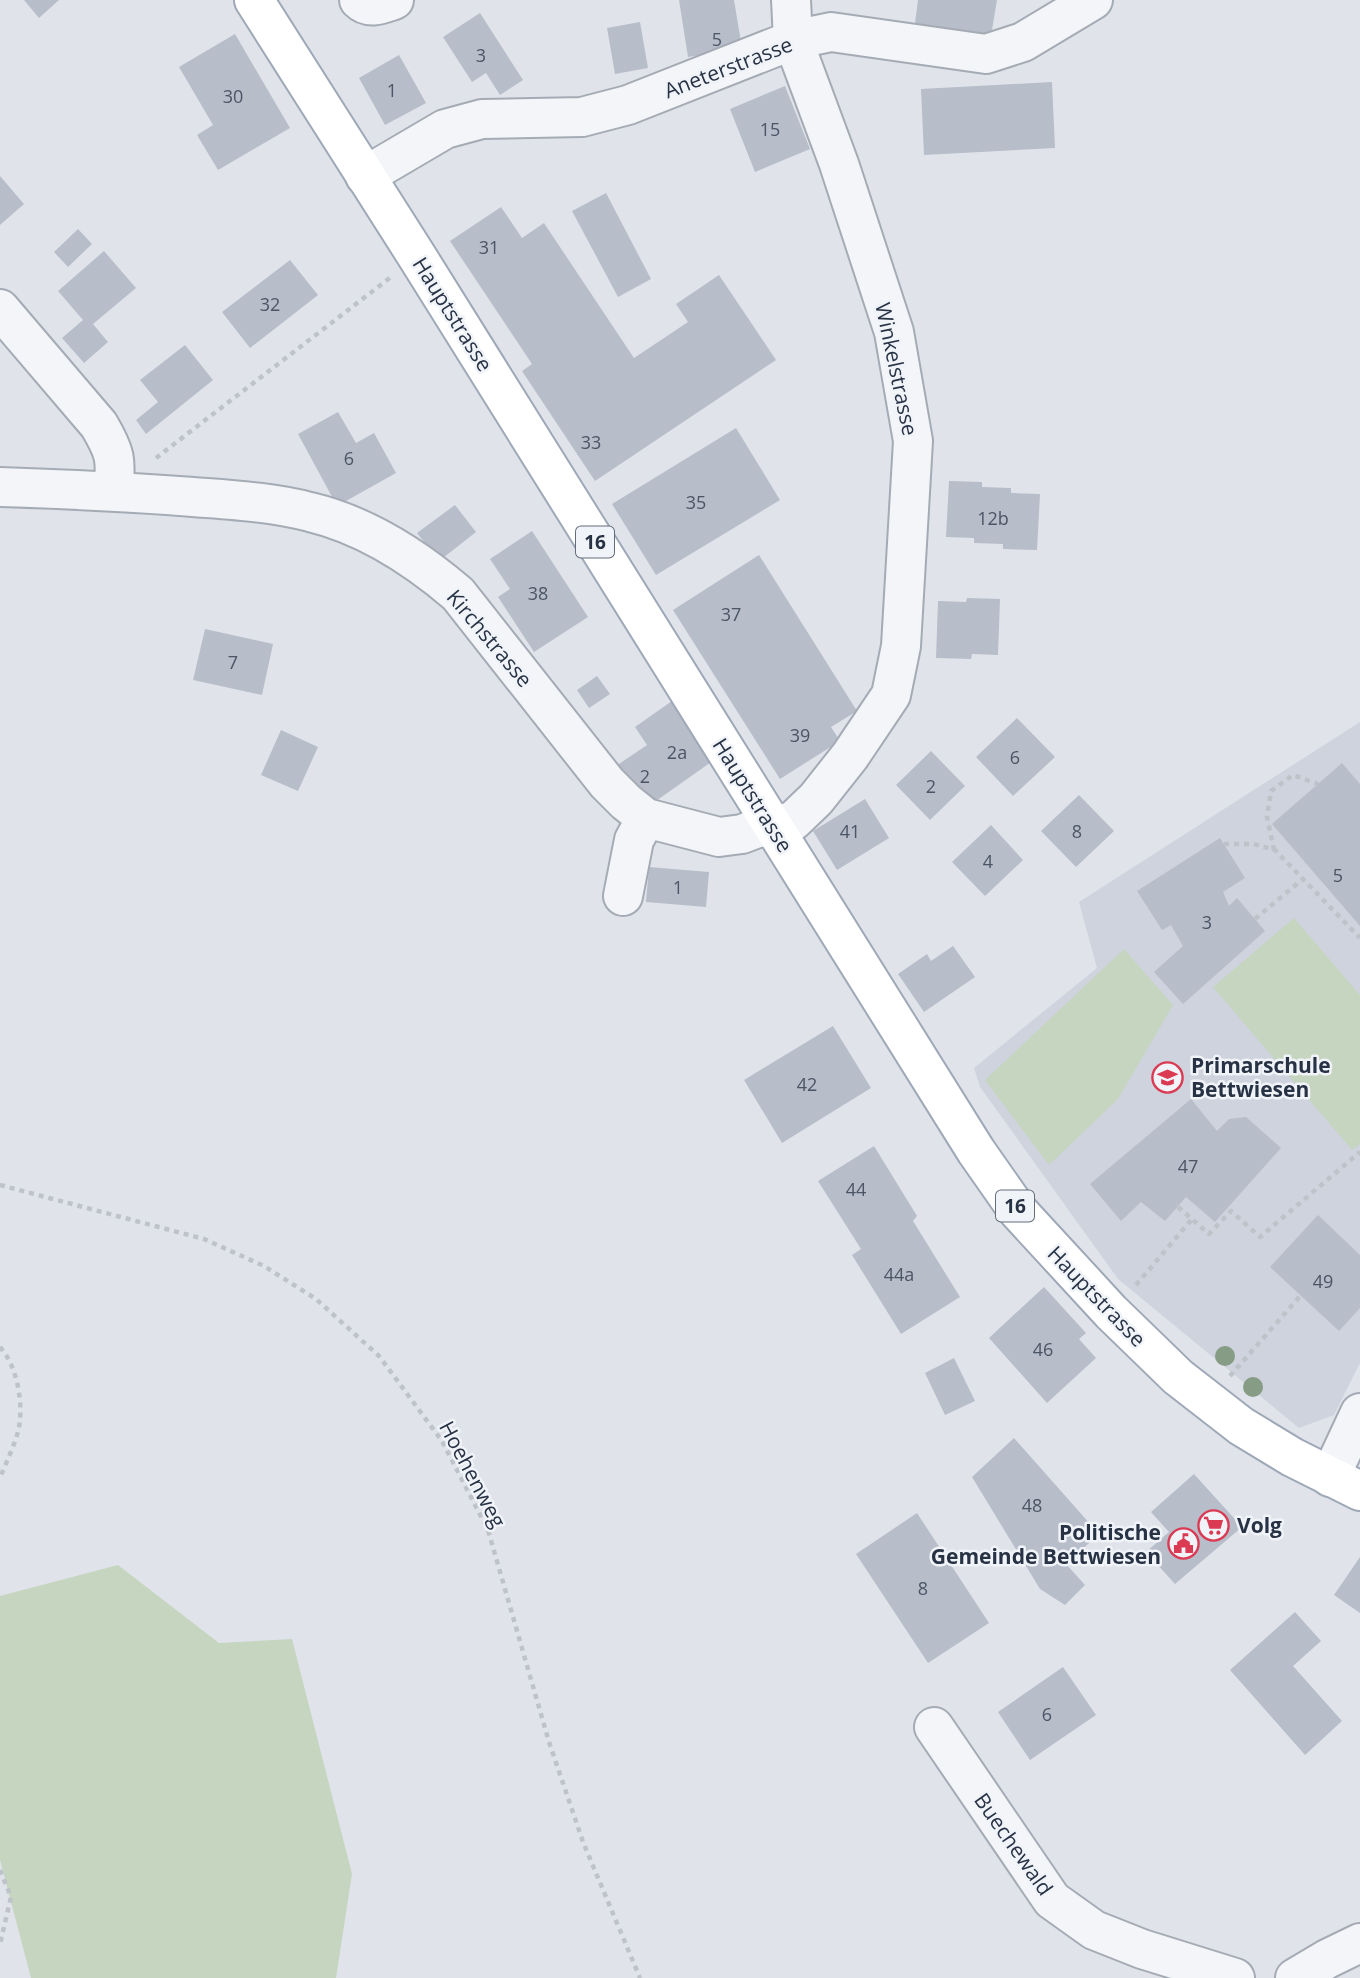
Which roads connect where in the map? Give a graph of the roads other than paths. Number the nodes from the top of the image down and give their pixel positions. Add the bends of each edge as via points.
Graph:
1 (254, 0) edge
2 (359, 0) edge
3 (394, 0) edge
4 (791, 0) edge
5 (1093, 0) edge
6 (793, 40) junction
7 (365, 176) junction
8 (0, 309) edge
9 (0, 487) edge
10 (113, 491) junction
11 (646, 818) junction
12 (772, 826) junction
13 (623, 896) dead end
14 (1360, 1413) edge
15 (1345, 1484) edge
16 (934, 1727) dead end
17 (1360, 1943) edge
18 (1235, 1978) edge
19 (1295, 1978) edge

1 - 7 main road, Hauptstrasse / 16
2 - 3 street via 374,6
4 - 6 street, Winkelstrasse
5 - 6 street, Aneterstrasse via 1023,43 986,54 831,32
6 - 7 street, Aneterstrasse via 628,105 582,117 482,119 445,130
6 - 12 street, Winkelstrasse via 894,332 913,441 901,646 891,695 809,806 793,821
7 - 12 main road, Hauptstrasse / 16
8 - 10 street via 99,425 117,463
9 - 10 street, Kirchstrasse
10 - 11 street, Kirchstrasse via 247,501 310,512 391,545 458,594 607,783
11 - 12 street, Kirchstrasse via 719,837
11 - 13 street via 634,840
12 - 15 main road, Hauptstrasse / 16 via 1018,1211 1178,1377 1241,1426
14 - 15 street
16 - 18 street, Buechewald via 1052,1900 1094,1930
17 - 19 street

